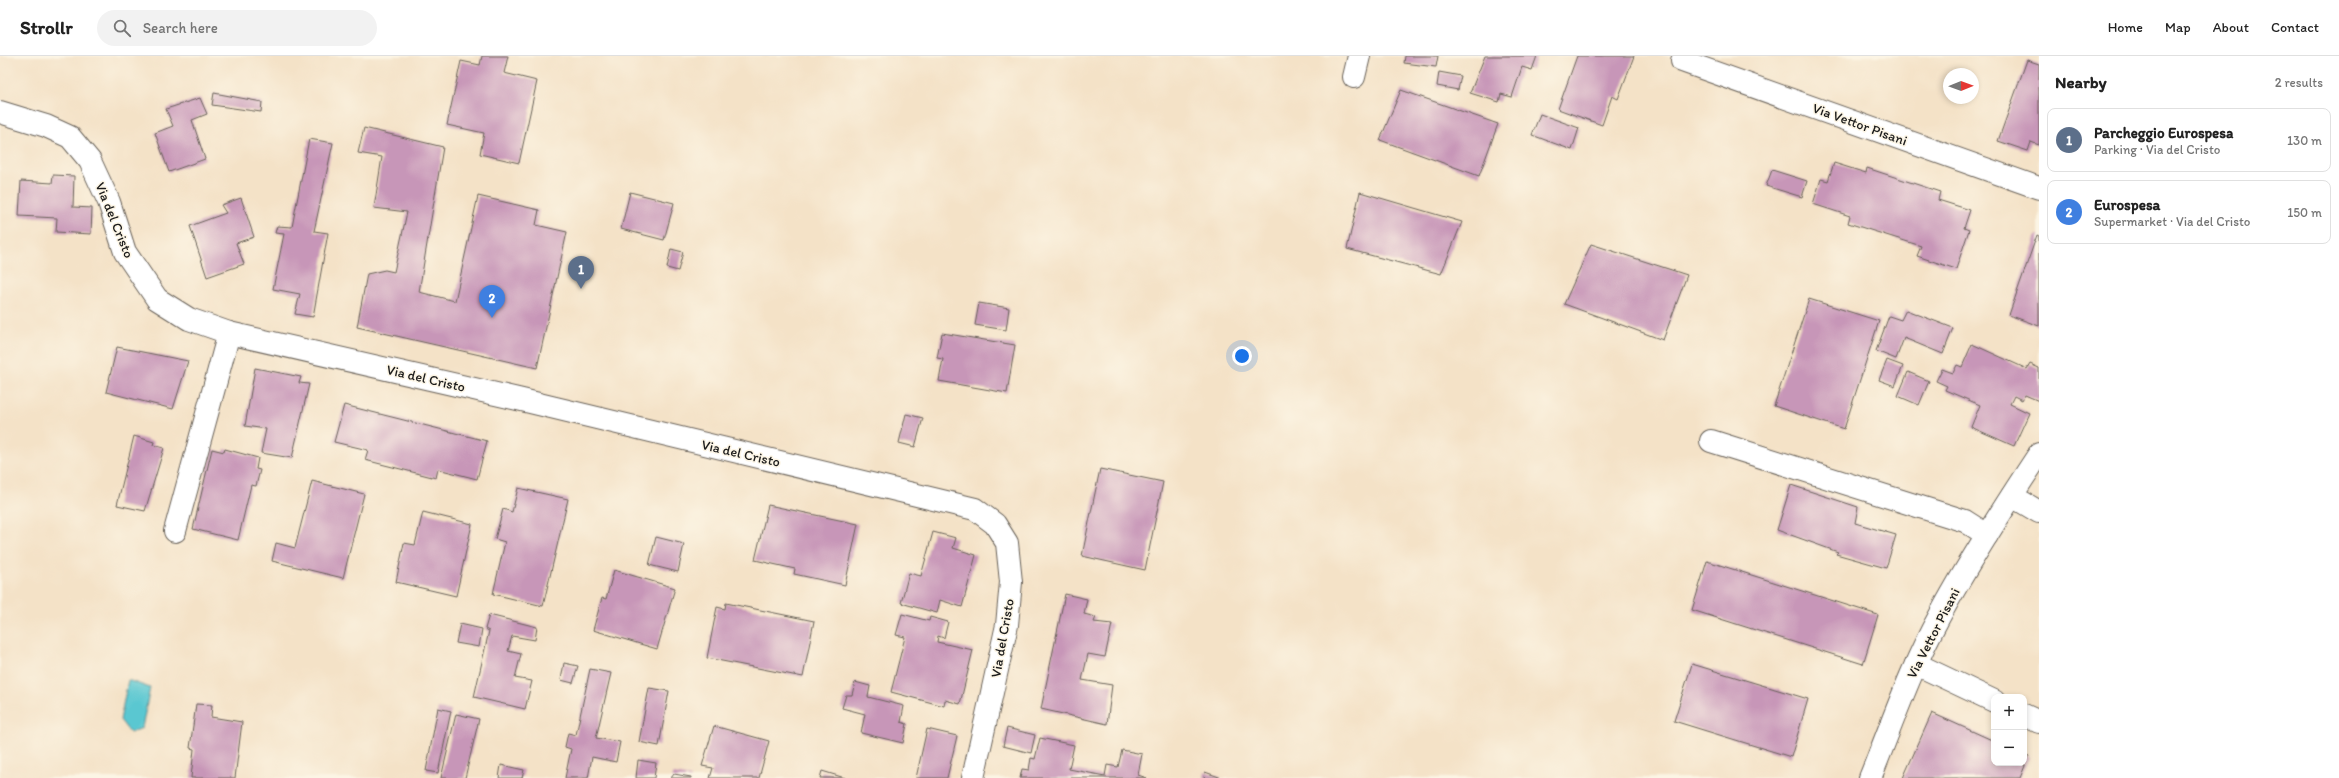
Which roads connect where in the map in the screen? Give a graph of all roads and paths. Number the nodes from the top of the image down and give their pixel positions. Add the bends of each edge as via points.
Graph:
1 (1682, 61) dead end
2 (0, 112) edge
3 (2039, 188) edge
4 (229, 333) junction
5 (1711, 440) dead end
6 (2039, 454) edge
7 (2012, 496) junction
8 (2039, 512) edge
9 (175, 531) dead end
10 (1987, 535) junction
11 (1916, 664) junction
12 (1991, 699) edge
13 (2027, 716) edge
14 (2039, 722) edge
15 (974, 778) edge
16 (1870, 778) edge

1 - 3 street, Via Vettor Pisani
2 - 4 street, Via del Cristo via 46,126 70,137 90,161 109,202 125,252 157,299 189,319
4 - 9 street
4 - 15 street, Via del Cristo via 514,398 975,509 995,524 1007,543 1011,582 1007,625
5 - 10 street via 1965,521
6 - 7 street, Via Vettor Pisani
7 - 8 street
7 - 10 street, Via Vettor Pisani
10 - 11 street, Via Vettor Pisani via 1939,617
11 - 12 street
11 - 16 street, Via Vettor Pisani
13 - 14 street

